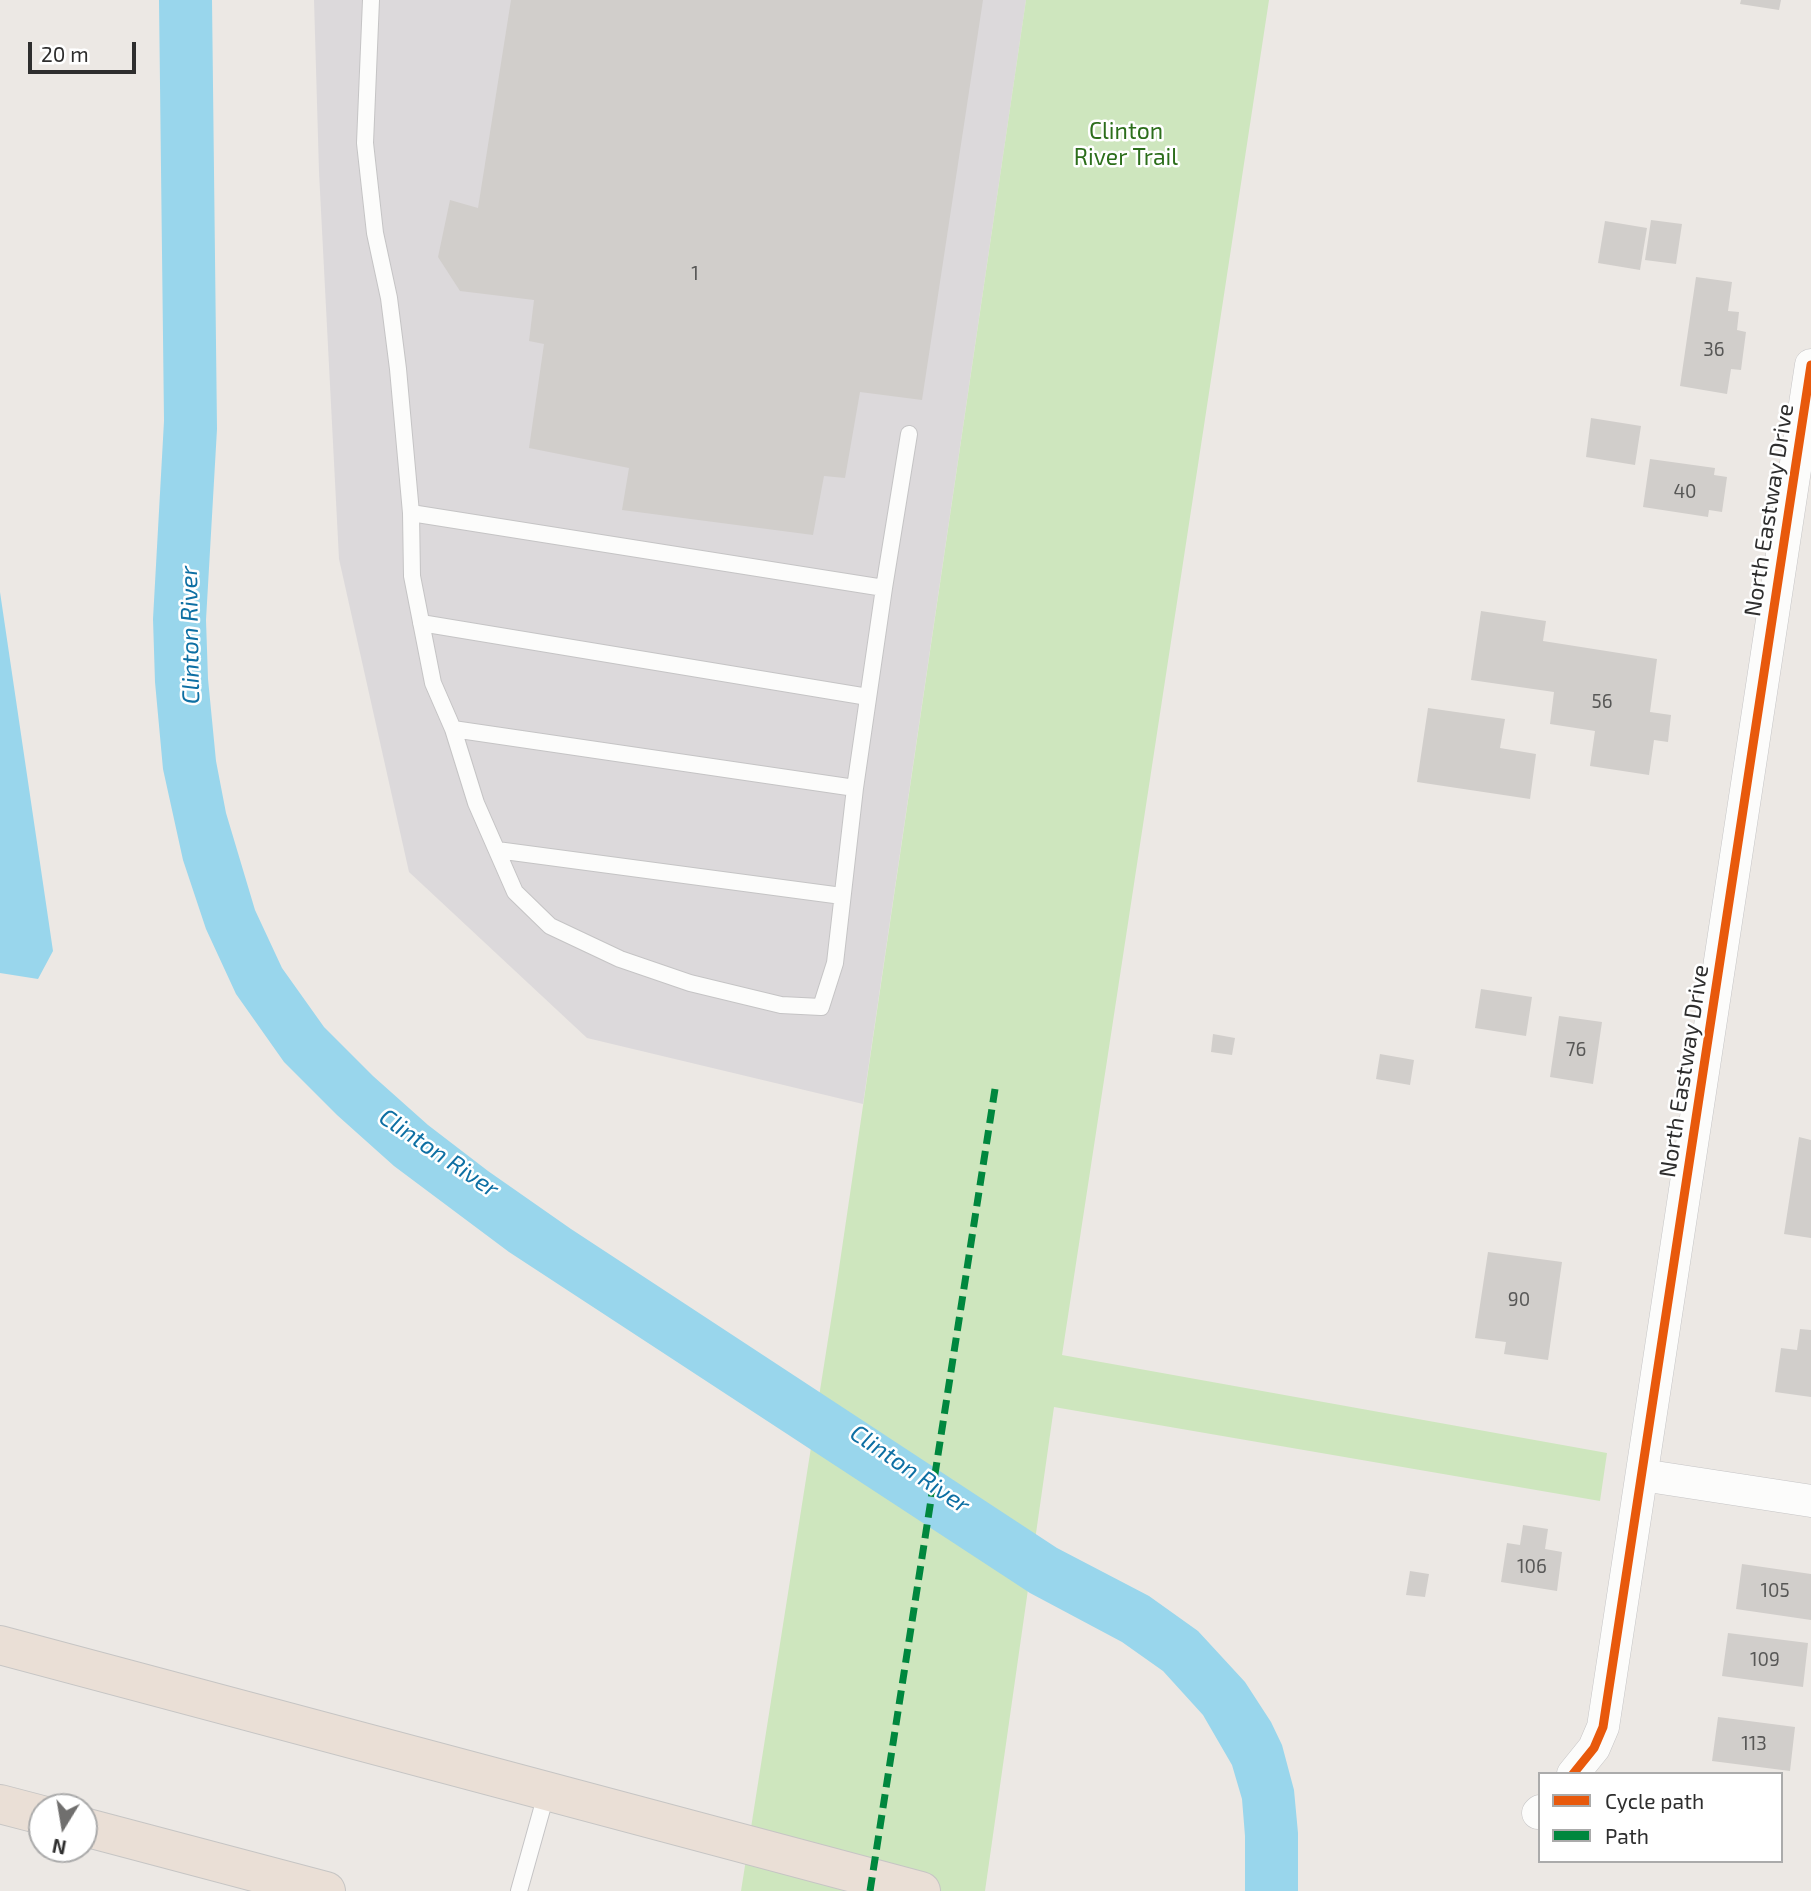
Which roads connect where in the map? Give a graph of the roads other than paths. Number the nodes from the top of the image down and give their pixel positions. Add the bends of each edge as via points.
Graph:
1 (371, 0) edge
2 (1811, 365) edge
3 (909, 434) dead end
4 (411, 513) junction
5 (884, 588) junction
6 (421, 623) junction
7 (868, 697) junction
8 (453, 729) junction
9 (855, 788) junction
10 (497, 850) junction
11 (842, 896) junction
12 (1642, 1475) junction
13 (1811, 1501) edge
14 (0, 1645) edge
15 (1575, 1772) edge
16 (547, 1791) junction
17 (0, 1804) edge
18 (28, 1811) edge
19 (98, 1831) edge
20 (326, 1891) edge
21 (519, 1891) edge
22 (921, 1891) edge

1 - 4 lane via 365,142 398,369
2 - 12 street, North Eastway Drive
3 - 5 lane
4 - 5 lane
4 - 6 lane via 412,576
5 - 7 lane
6 - 7 lane
6 - 8 lane via 433,683
7 - 9 lane
8 - 9 lane
8 - 10 lane via 476,803
9 - 11 lane
10 - 11 lane
10 - 11 lane via 515,892 550,926 620,959 690,983 782,1005 821,1007 835,963
12 - 13 street
12 - 15 street, North Eastway Drive via 1603,1727 1594,1748
14 - 16 highway
16 - 21 lane
16 - 22 highway
17 - 18 highway
19 - 20 highway

